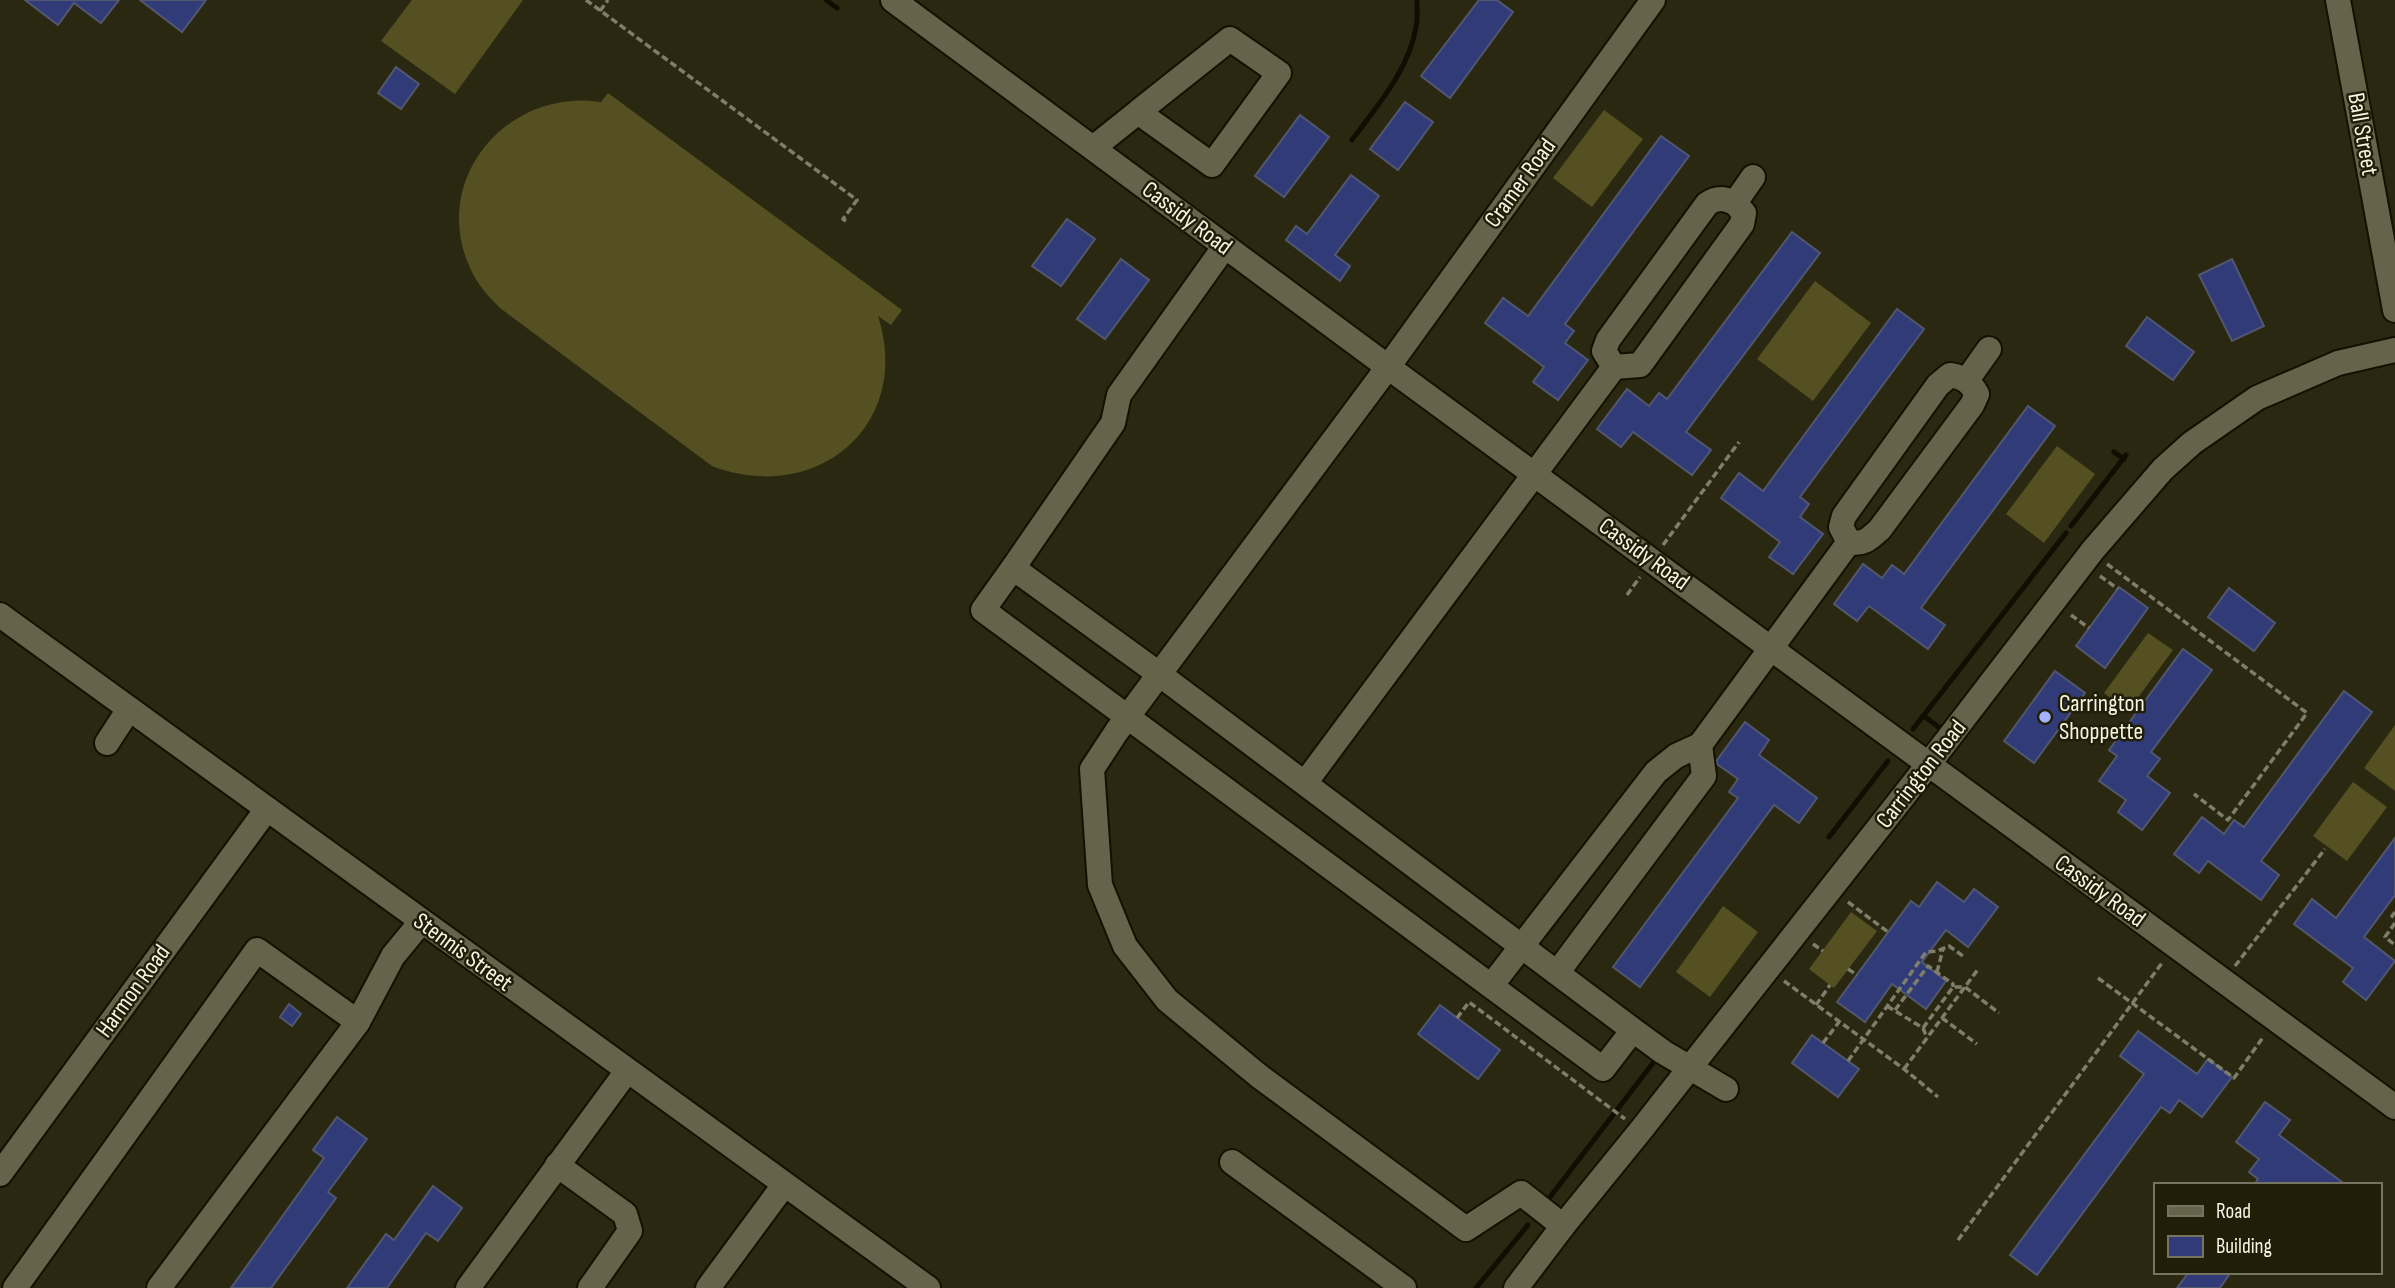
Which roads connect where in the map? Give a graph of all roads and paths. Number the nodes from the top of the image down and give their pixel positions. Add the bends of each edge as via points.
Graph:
1 (586, 0) edge
2 (608, 0) edge
3 (893, 0) edge
4 (1653, 0) edge
5 (2338, 0) edge
6 (600, 11) junction
7 (1138, 111) junction
8 (1093, 148) junction
9 (1754, 177) dead end
10 (1735, 203) junction
11 (847, 222) dead end
12 (1225, 246) junction
13 (2395, 310) edge
14 (1989, 349) dead end
15 (2395, 350) edge
16 (1388, 367) junction
17 (1614, 367) junction
18 (1967, 380) junction
19 (1739, 442) dead end
20 (1534, 474) junction
21 (1849, 542) junction
22 (2093, 550) junction
23 (1652, 560) junction
24 (1013, 568) junction
25 (1627, 595) dead end
26 (0, 615) edge
27 (1770, 648) junction
28 (1159, 674) junction
29 (129, 709) junction
30 (1128, 717) junction
31 (107, 743) dead end
32 (1700, 745) junction
33 (1928, 765) junction
34 (1305, 783) junction
35 (2194, 794) dead end
36 (267, 809) junction
37 (2325, 849) dead end
38 (1830, 889) junction
39 (2395, 912) edge
40 (2395, 920) edge
41 (421, 922) junction
42 (1888, 932) dead end
43 (1521, 945) junction
44 (2395, 945) edge
45 (2175, 946) junction
46 (1942, 949) junction
47 (1963, 956) dead end
48 (1979, 968) dead end
49 (1849, 969) dead end
50 (1767, 970) junction
51 (1937, 972) junction
52 (1558, 973) junction
53 (1857, 975) dead end
54 (2098, 978) dead end
55 (2223, 981) junction
56 (1830, 985) dead end
57 (1491, 986) junction
58 (1953, 987) junction
59 (1965, 987) junction
60 (2133, 1003) junction
61 (1816, 1005) junction
62 (1887, 1006) junction
63 (1895, 1010) junction
64 (1999, 1013) dead end
65 (1457, 1018) dead end
66 (1942, 1018) junction
67 (2276, 1020) junction
68 (1839, 1021) junction
69 (358, 1022) junction
70 (1923, 1028) junction
71 (1633, 1030) junction
72 (1863, 1039) junction
73 (1927, 1039) junction
74 (1823, 1043) dead end
75 (1977, 1044) dead end
76 (1848, 1061) dead end
77 (1690, 1067) junction
78 (1904, 1069) junction
79 (627, 1071) junction
80 (1726, 1089) dead end
81 (1938, 1097) dead end
82 (2395, 1107) edge
83 (1623, 1118) dead end
84 (1231, 1162) dead end
85 (557, 1165) junction
86 (0, 1174) edge
87 (783, 1185) junction
88 (1563, 1226) junction
89 (1958, 1240) dead end
90 (15, 1288) edge
91 (159, 1288) edge
92 (468, 1288) edge
93 (590, 1288) edge
94 (708, 1288) edge
95 (928, 1288) edge
96 (1404, 1288) edge
97 (1516, 1288) edge

1 - 6 path
2 - 6 path
3 - 8 street, Cassidy Road
4 - 16 street, Cramer Road
5 - 13 street, Ball Street
6 - 11 path via 857,200 843,219
7 - 7 street via 1212,166 1279,74 1230,39
7 - 8 street
8 - 12 street, Cassidy Road
9 - 10 street
10 - 17 street via 1744,213 1742,224 1640,365
10 - 17 street via 1724,198 1707,204 1608,340 1604,351
12 - 16 street, Cassidy Road
12 - 24 street via 1119,395 1113,423
14 - 18 street
15 - 22 street, Carrington Road via 2338,363 2257,398 2173,460
16 - 20 street, Cassidy Road
16 - 28 street, Cramer Road
17 - 20 street
18 - 21 street via 1976,394 1972,405 1880,529 1867,541
18 - 21 street via 1950,375 1938,385 1844,516 1841,527
19 - 23 path
20 - 23 street, Cassidy Road
20 - 34 street
21 - 27 street
22 - 33 street, Carrington Road
22 - 35 path via 2307,713 2228,820
23 - 25 path
23 - 27 street, Cassidy Road
24 - 28 street
24 - 30 street via 983,610
26 - 29 street, Stennis Street
27 - 32 street
27 - 33 street, Cassidy Road
28 - 30 street, Cramer Road
28 - 34 street
29 - 31 street
29 - 36 street, Stennis Street
30 - 57 street
30 - 88 street, Cramer Road via 1092,769 1100,885 1125,946 1167,1000 1259,1076 1466,1229 1521,1193
32 - 43 street via 1656,772
32 - 52 street via 1704,776
33 - 38 street, Carrington Road
33 - 45 street, Cassidy Road
34 - 43 street
36 - 41 street, Stennis Street
36 - 86 street, Harmon Road
37 - 55 path
38 - 42 path
38 - 50 street, Carrington Road
39 - 40 path
40 - 44 path via 2385,937
41 - 69 street via 393,956
41 - 79 street, Stennis Street
43 - 52 street
43 - 57 street
45 - 55 street, Cassidy Road
45 - 60 path
46 - 47 path via 1949,946
46 - 51 path
46 - 62 path via 1926,952
48 - 59 path
49 - 53 path
50 - 61 path
50 - 77 street, Carrington Road
51 - 58 path
51 - 63 path via 1928,966
52 - 71 street
54 - 60 path
55 - 67 street, Cassidy Road
56 - 61 path
57 - 71 street via 1603,1069
58 - 59 path
58 - 70 path
59 - 64 path
59 - 66 path
60 - 67 path via 2234,1078
60 - 89 path
61 - 68 path
62 - 63 path
62 - 72 path
63 - 70 path
65 - 83 path via 1469,1002
66 - 73 path
66 - 75 path
67 - 82 street, Cassidy Road
68 - 72 path
68 - 74 path
69 - 90 street via 257,950
69 - 91 street
70 - 73 path
71 - 77 street
72 - 76 path
72 - 78 path
73 - 78 path
77 - 80 street
77 - 88 street, Carrington Road
78 - 81 path
79 - 85 street
79 - 87 street, Stennis Street
84 - 96 street
85 - 92 street
85 - 93 street via 625,1214 630,1231
87 - 94 street
87 - 95 street, Stennis Street
88 - 97 street, Carrington Road

